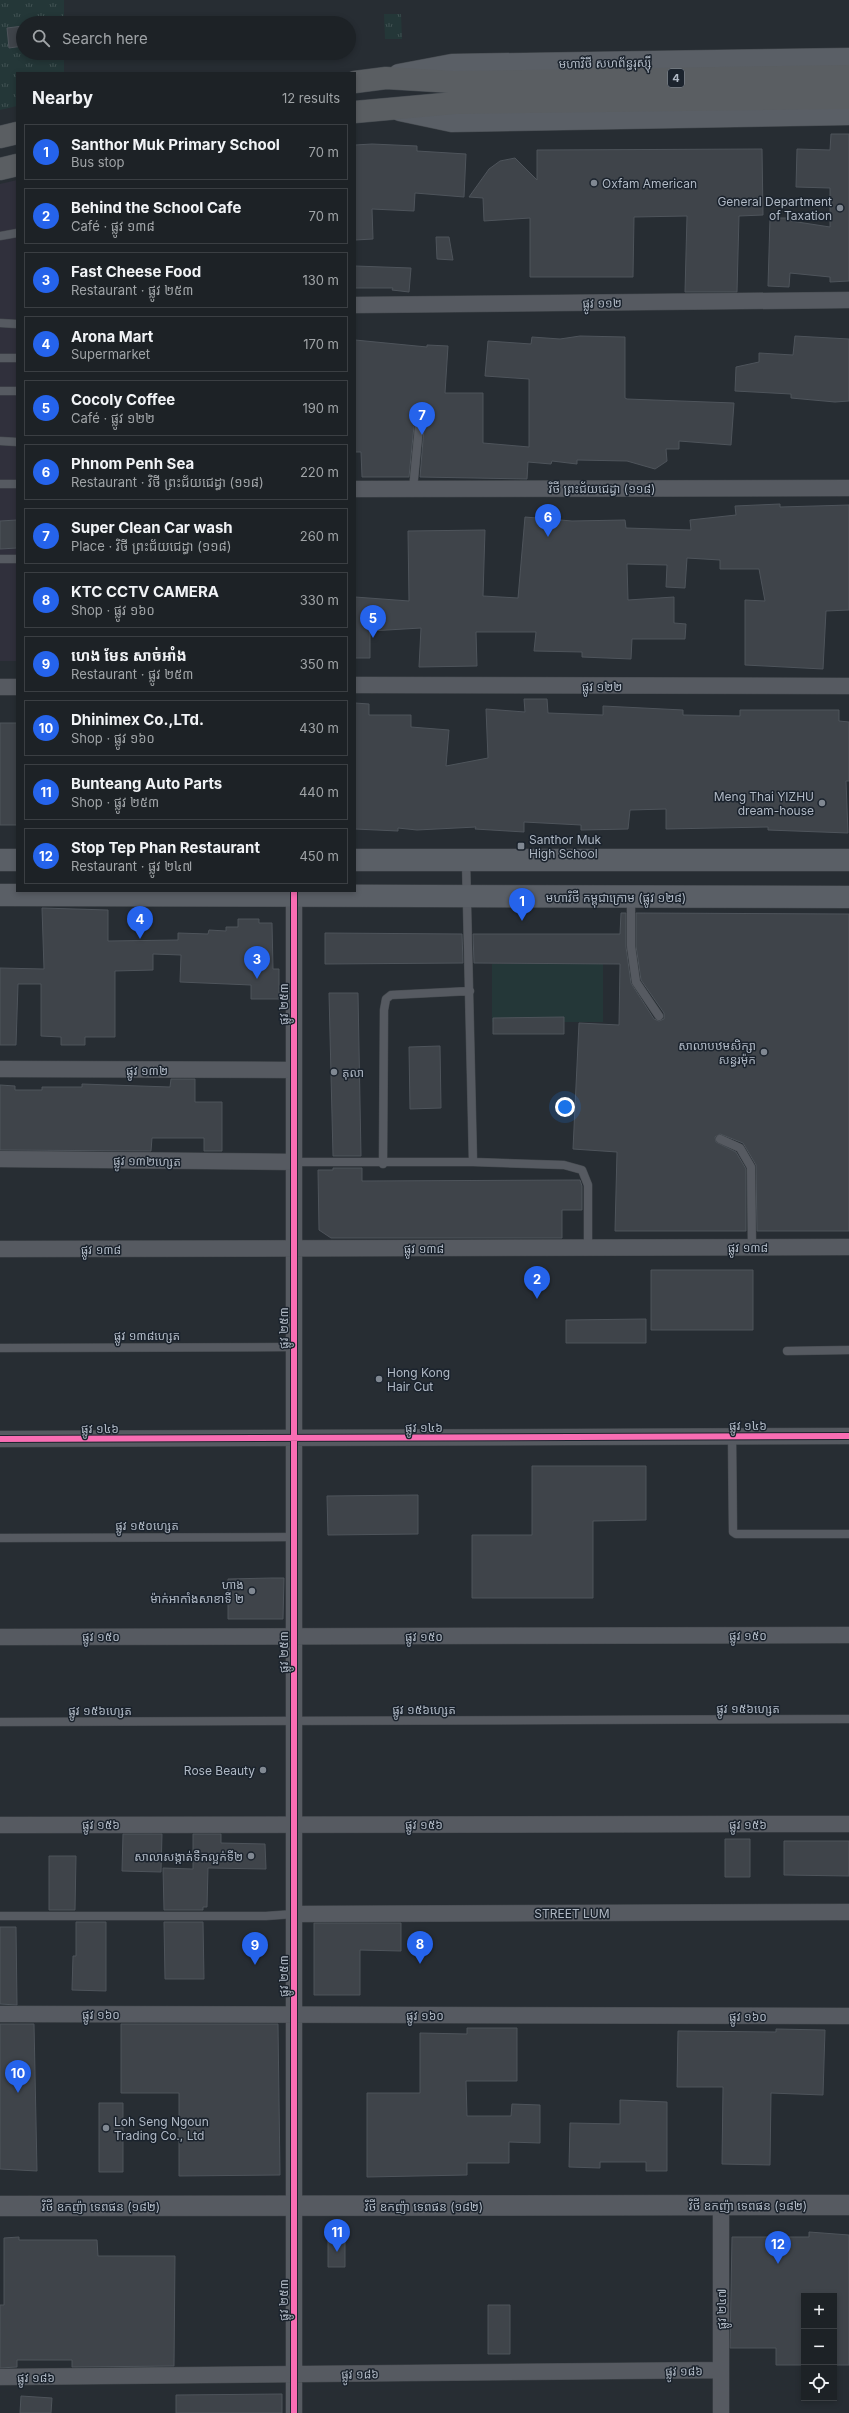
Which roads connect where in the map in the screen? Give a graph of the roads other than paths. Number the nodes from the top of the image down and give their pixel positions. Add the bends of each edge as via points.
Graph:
1 (843, 57) edge
2 (849, 76) edge
3 (386, 78) junction
4 (356, 82) edge
5 (849, 98) edge
6 (389, 108) junction
7 (356, 112) edge
8 (849, 114) edge
9 (16, 133) edge
10 (0, 137) edge
11 (16, 165) edge
12 (0, 169) edge
13 (16, 233) edge
14 (0, 236) edge
15 (849, 300) edge
16 (356, 305) edge
17 (0, 323) edge
18 (16, 324) edge
19 (0, 358) edge
20 (16, 358) edge
21 (0, 391) edge
22 (16, 391) edge
23 (419, 427) dead end
24 (0, 441) edge
25 (16, 442) edge
26 (0, 484) edge
27 (16, 484) edge
28 (849, 488) edge
29 (356, 489) edge
30 (413, 489) junction
31 (0, 559) edge
32 (16, 559) edge
33 (356, 685) edge
34 (849, 686) edge
35 (0, 687) edge
36 (16, 687) edge
37 (0, 860) edge
38 (16, 860) edge
39 (356, 860) edge
40 (466, 860) junction
41 (849, 860) edge
42 (294, 894) edge
43 (0, 895) edge
44 (631, 897) junction
45 (849, 897) edge
46 (467, 898) junction
47 (470, 991) junction
48 (659, 1016) dead end
49 (0, 1069) edge
50 (294, 1070) junction
51 (720, 1139) dead end
52 (0, 1159) edge
53 (294, 1162) junction
54 (474, 1162) junction
55 (383, 1164) junction
56 (752, 1247) junction
57 (849, 1247) edge
58 (294, 1248) junction
59 (588, 1248) junction
60 (0, 1249) edge
61 (294, 1347) junction
62 (0, 1348) edge
63 (849, 1350) edge
64 (787, 1351) dead end
65 (732, 1436) junction
66 (849, 1436) edge
67 (294, 1438) junction
68 (0, 1440) edge
69 (849, 1534) edge
70 (294, 1537) junction
71 (0, 1538) edge
72 (849, 1635) edge
73 (294, 1636) junction
74 (0, 1637) edge
75 (849, 1719) edge
76 (294, 1721) junction
77 (0, 1722) edge
78 (0, 1824) edge
79 (294, 1824) junction
80 (849, 1824) edge
81 (849, 1912) edge
82 (294, 1914) junction
83 (0, 1916) edge
84 (0, 2014) edge
85 (294, 2015) junction
86 (849, 2016) edge
87 (721, 2205) junction
88 (849, 2205) edge
89 (0, 2206) edge
90 (294, 2206) junction
91 (721, 2370) junction
92 (294, 2375) junction
93 (0, 2377) edge
94 (294, 2413) edge
95 (721, 2413) edge

1 - 3 main road, មហាវិថី សហព័ន្ធរុស្ស៊ី via 452,65
2 - 3 highway, មហាវិថី សហព័ន្ធរុស្ស៊ី / 4 via 453,82
3 - 4 highway, មហាវិថី សហព័ន្ធរុស្ស៊ី / 4
5 - 6 highway, 4 via 504,103
6 - 7 highway, 4
6 - 8 main road via 452,121
9 - 10 highway
11 - 12 highway
13 - 14 lane
15 - 16 street, ផ្លូវ ១១២
17 - 18 lane
19 - 20 lane
21 - 22 lane
23 - 30 lane
24 - 25 lane
26 - 27 lane
28 - 30 street, វិថី ព្រះជ័យជេដ្ធា (១១៨)
29 - 30 street, វិថី ព្រះជ័យជេដ្ធា (១១៨)
31 - 32 lane
33 - 34 street, ផ្លូវ ១២២
35 - 36 street
37 - 38 main road
39 - 40 main road
40 - 41 main road
40 - 46 lane
42 - 43 main road, មហាវិថី កម្ពុជាក្រោម (ផ្លូវ ១២៨)
42 - 46 main road, មហាវិថី កម្ពុជាក្រោម (ផ្លូវ ១២៨)
42 - 50 street, ផ្លូវ ២៥៣
44 - 45 main road, មហាវិថី កម្ពុជាក្រោម (ផ្លូវ ១២៨)
44 - 46 main road, មហាវិថី កម្ពុជាក្រោម (ផ្លូវ ១២៨)
44 - 48 lane via 631,946 636,982
46 - 47 lane
47 - 54 lane
47 - 55 lane via 391,995 386,999
49 - 50 street, ផ្លូវ ១៣២
50 - 53 street, ផ្លូវ ២៥៣
51 - 56 lane via 740,1148 751,1167
52 - 53 street, ផ្លូវ ១៣២ហ្សេត
53 - 55 lane
53 - 58 street, ផ្លូវ ២៥៣
54 - 55 lane
54 - 59 lane via 564,1165 582,1170 588,1185
56 - 57 street, ផ្លូវ ១៣៨
56 - 59 street, ផ្លូវ ១៣៨
58 - 59 street, ផ្លូវ ១៣៨
58 - 60 street, ផ្លូវ ១៣៨
58 - 61 street, ផ្លូវ ២៥៣
61 - 62 lane, ផ្លូវ ១៣៨ហ្សេត
61 - 67 street, ផ្លូវ ២៥៣
63 - 64 lane
65 - 66 street, ផ្លូវ ១៤៦
65 - 67 street, ផ្លូវ ១៤៦
65 - 69 lane via 733,1532
67 - 68 street, ផ្លូវ ១៤៦
67 - 70 street, ផ្លូវ ២៥៣
70 - 71 lane, ផ្លូវ ១៥០ហ្សេត
70 - 73 street, ផ្លូវ ២៥៣
72 - 73 street, ផ្លូវ ១៥០
73 - 74 street, ផ្លូវ ១៥០
73 - 76 street, ផ្លូវ ២៥៣
75 - 76 lane, ផ្លូវ ១៥៦ហ្សេត
76 - 77 lane, ផ្លូវ ១៥៦ហ្សេត
76 - 79 street, ផ្លូវ ២៥៣
78 - 79 street, ផ្លូវ ១៥៦
79 - 80 street, ផ្លូវ ១៥៦
79 - 82 street, ផ្លូវ ២៥៣
81 - 82 street, STREET LUM
82 - 83 lane
82 - 85 street, ផ្លូវ ២៥៣
84 - 85 street, ផ្លូវ ១៦០
85 - 86 street, ផ្លូវ ១៦០
85 - 90 street, ផ្លូវ ២៥៣
87 - 88 street, វិថី ឧកញ៉ា ទេពផន (១៨២)
87 - 90 street, វិថី ឧកញ៉ា ទេពផន (១៨២)
87 - 91 street, ផ្លូវ ២៤៧
89 - 90 street, វិថី ឧកញ៉ា ទេពផន (១៨២)
90 - 92 street, ផ្លូវ ២៥៣
91 - 92 street, ផ្លូវ ១៨៦
91 - 95 street, ផ្លូវ ២៤៧
92 - 93 street, ផ្លូវ ១៨៦
92 - 94 street, ផ្លូវ ២៥៣

